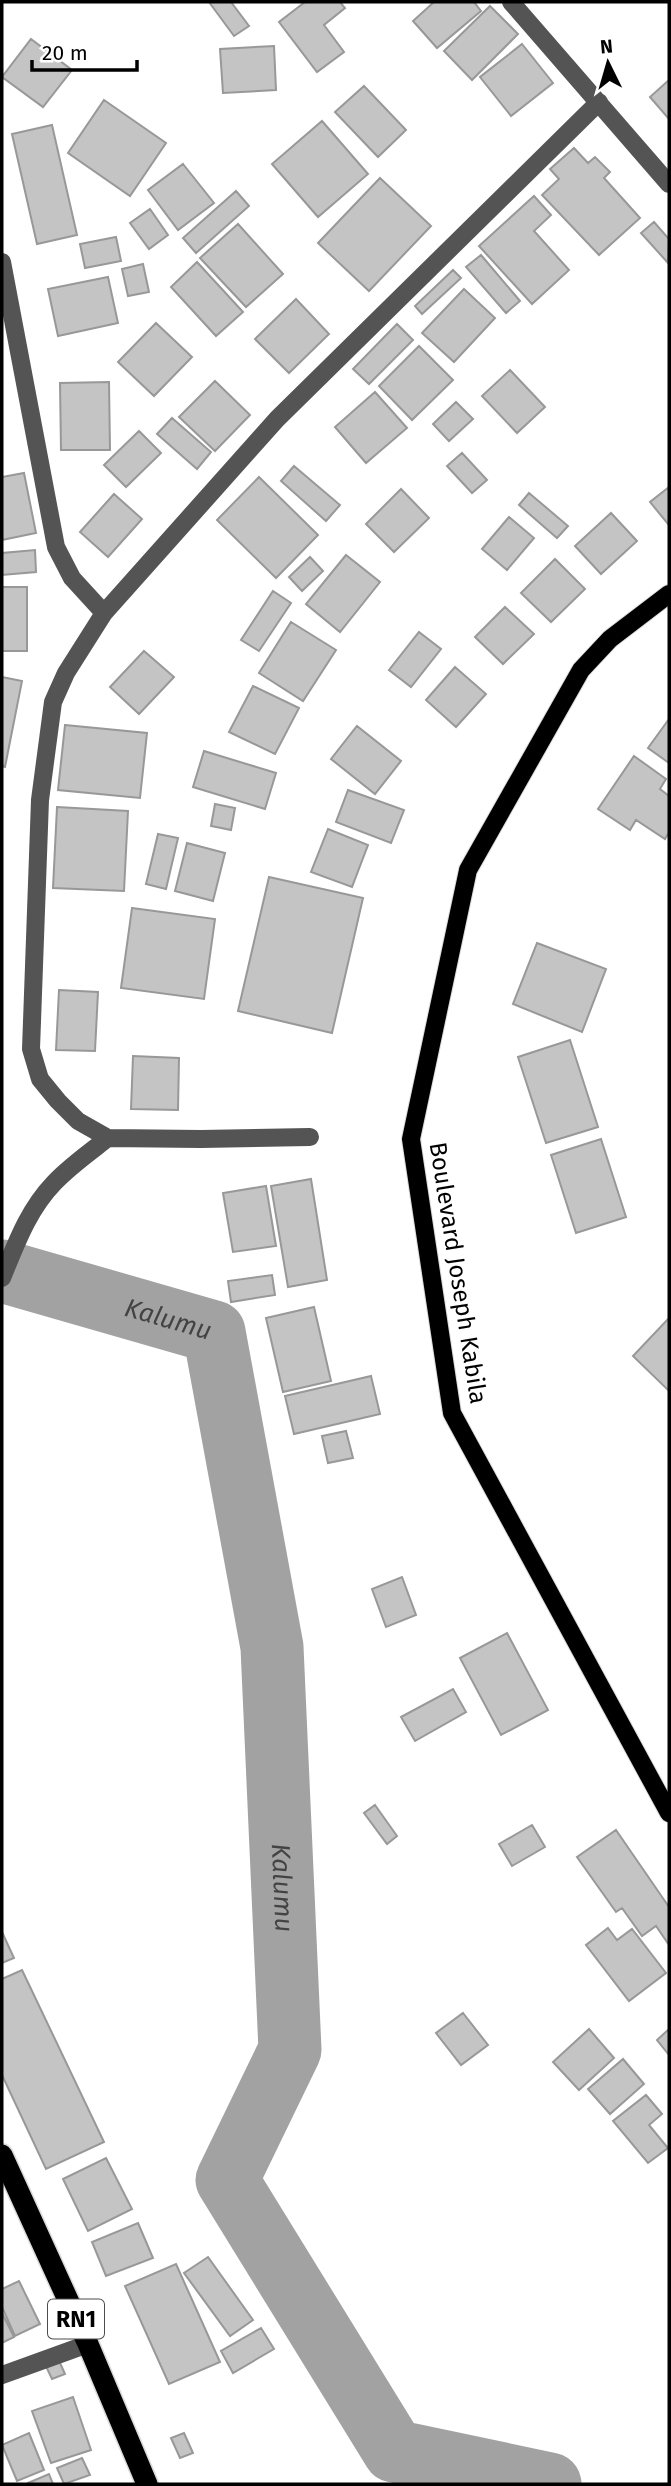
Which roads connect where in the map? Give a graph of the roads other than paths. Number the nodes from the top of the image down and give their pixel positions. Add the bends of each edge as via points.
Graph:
1 (510, 2) edge
2 (599, 102) junction
3 (669, 184) edge
4 (2, 262) edge
5 (669, 594) edge
6 (104, 613) junction
7 (310, 1137) dead end
8 (108, 1138) junction
9 (2, 1278) edge
10 (669, 1813) edge
11 (2, 2155) edge
12 (88, 2343) junction
13 (2, 2375) edge
14 (146, 2484) edge

1 - 2 street
2 - 3 street
2 - 6 street via 269,427
4 - 6 street via 56,547 72,578
5 - 10 main road, Boulevard Joseph Kabila via 610,639 581,670 468,870 411,1139 452,1413
6 - 8 street via 65,673 53,702 40,800 31,1049 40,1079 58,1101 78,1121
7 - 8 street
8 - 9 street via 54,1182 26,1221
11 - 12 highway, RN1
12 - 13 street
12 - 14 highway, RN1

